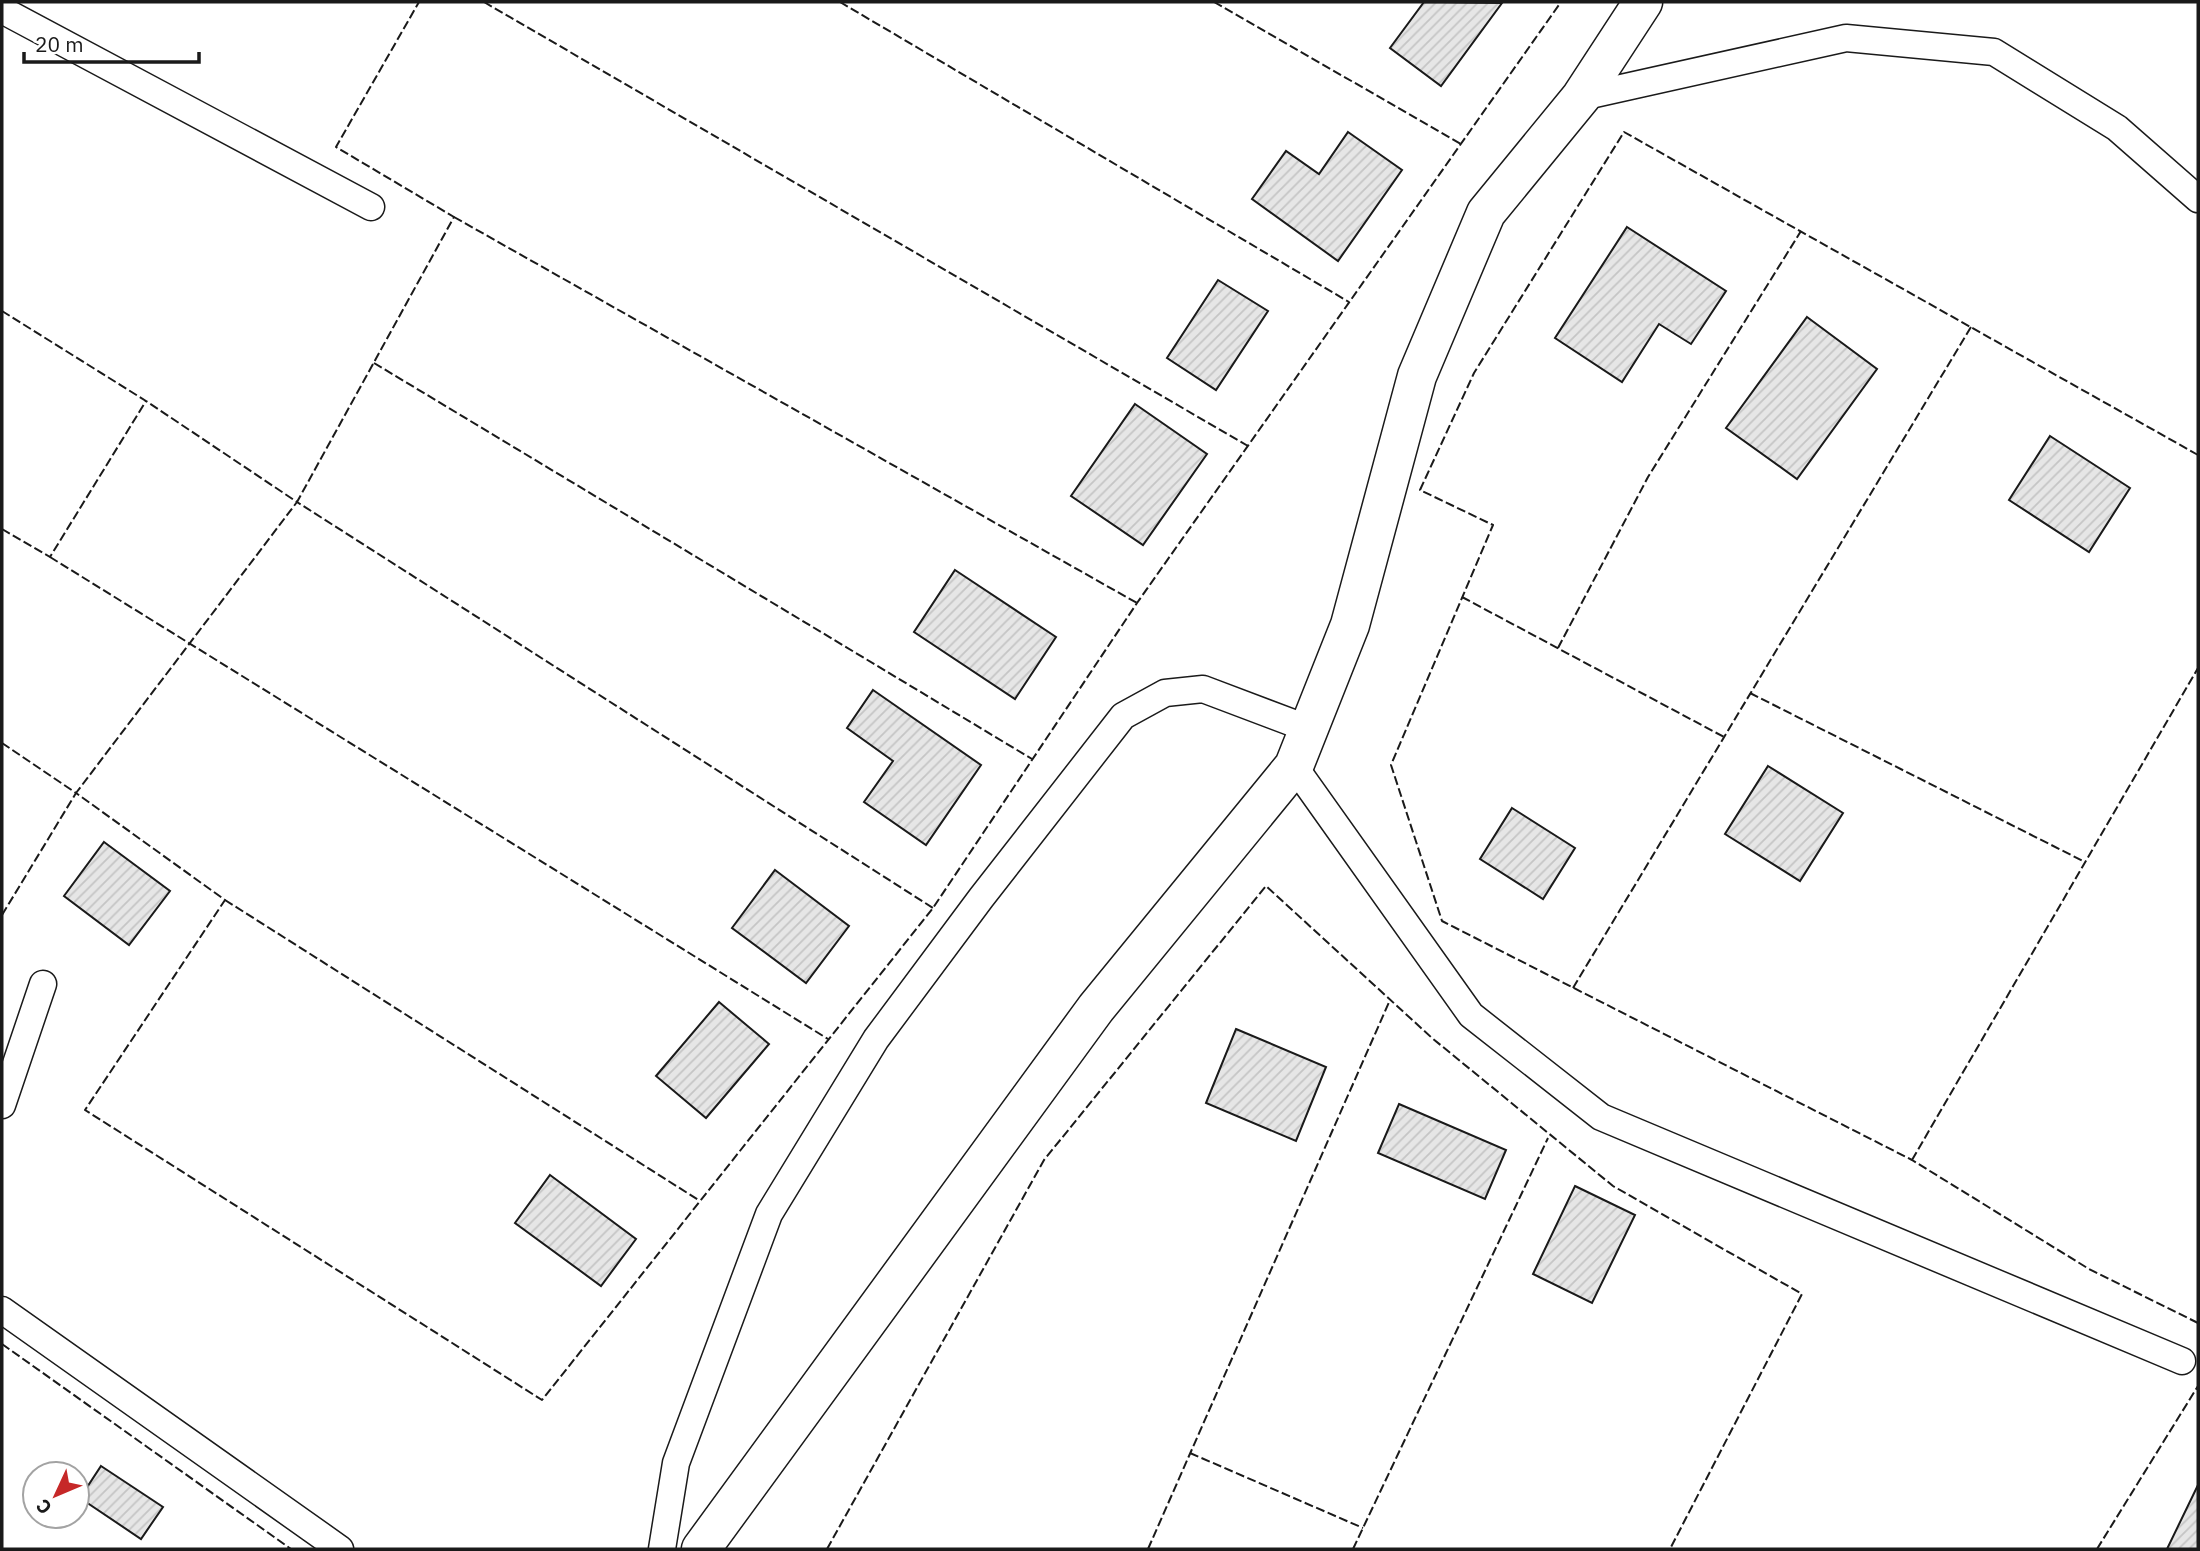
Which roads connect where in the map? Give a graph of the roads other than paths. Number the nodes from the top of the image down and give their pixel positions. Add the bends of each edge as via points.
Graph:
1 (1643, 2) edge
2 (2, 10) edge
3 (1581, 97) junction
4 (2198, 199) edge
5 (371, 207) dead end
6 (1309, 729) junction
7 (1294, 766) junction
8 (43, 984) dead end
9 (2, 1105) edge
10 (2, 1310) edge
11 (2182, 1361) dead end
12 (340, 1549) edge
13 (662, 1549) edge
14 (701, 1549) edge

1 - 3 street
2 - 5 lane
3 - 4 lane via 1846,38 1994,52 2117,128
3 - 6 street via 1486,213 1417,376 1350,625
6 - 7 street
6 - 13 lane via 1203,689 1165,693 1123,716 876,1039 769,1214 676,1463
7 - 11 lane via 1471,1015 1601,1117
7 - 14 street via 1096,1008
8 - 9 lane
10 - 12 lane

